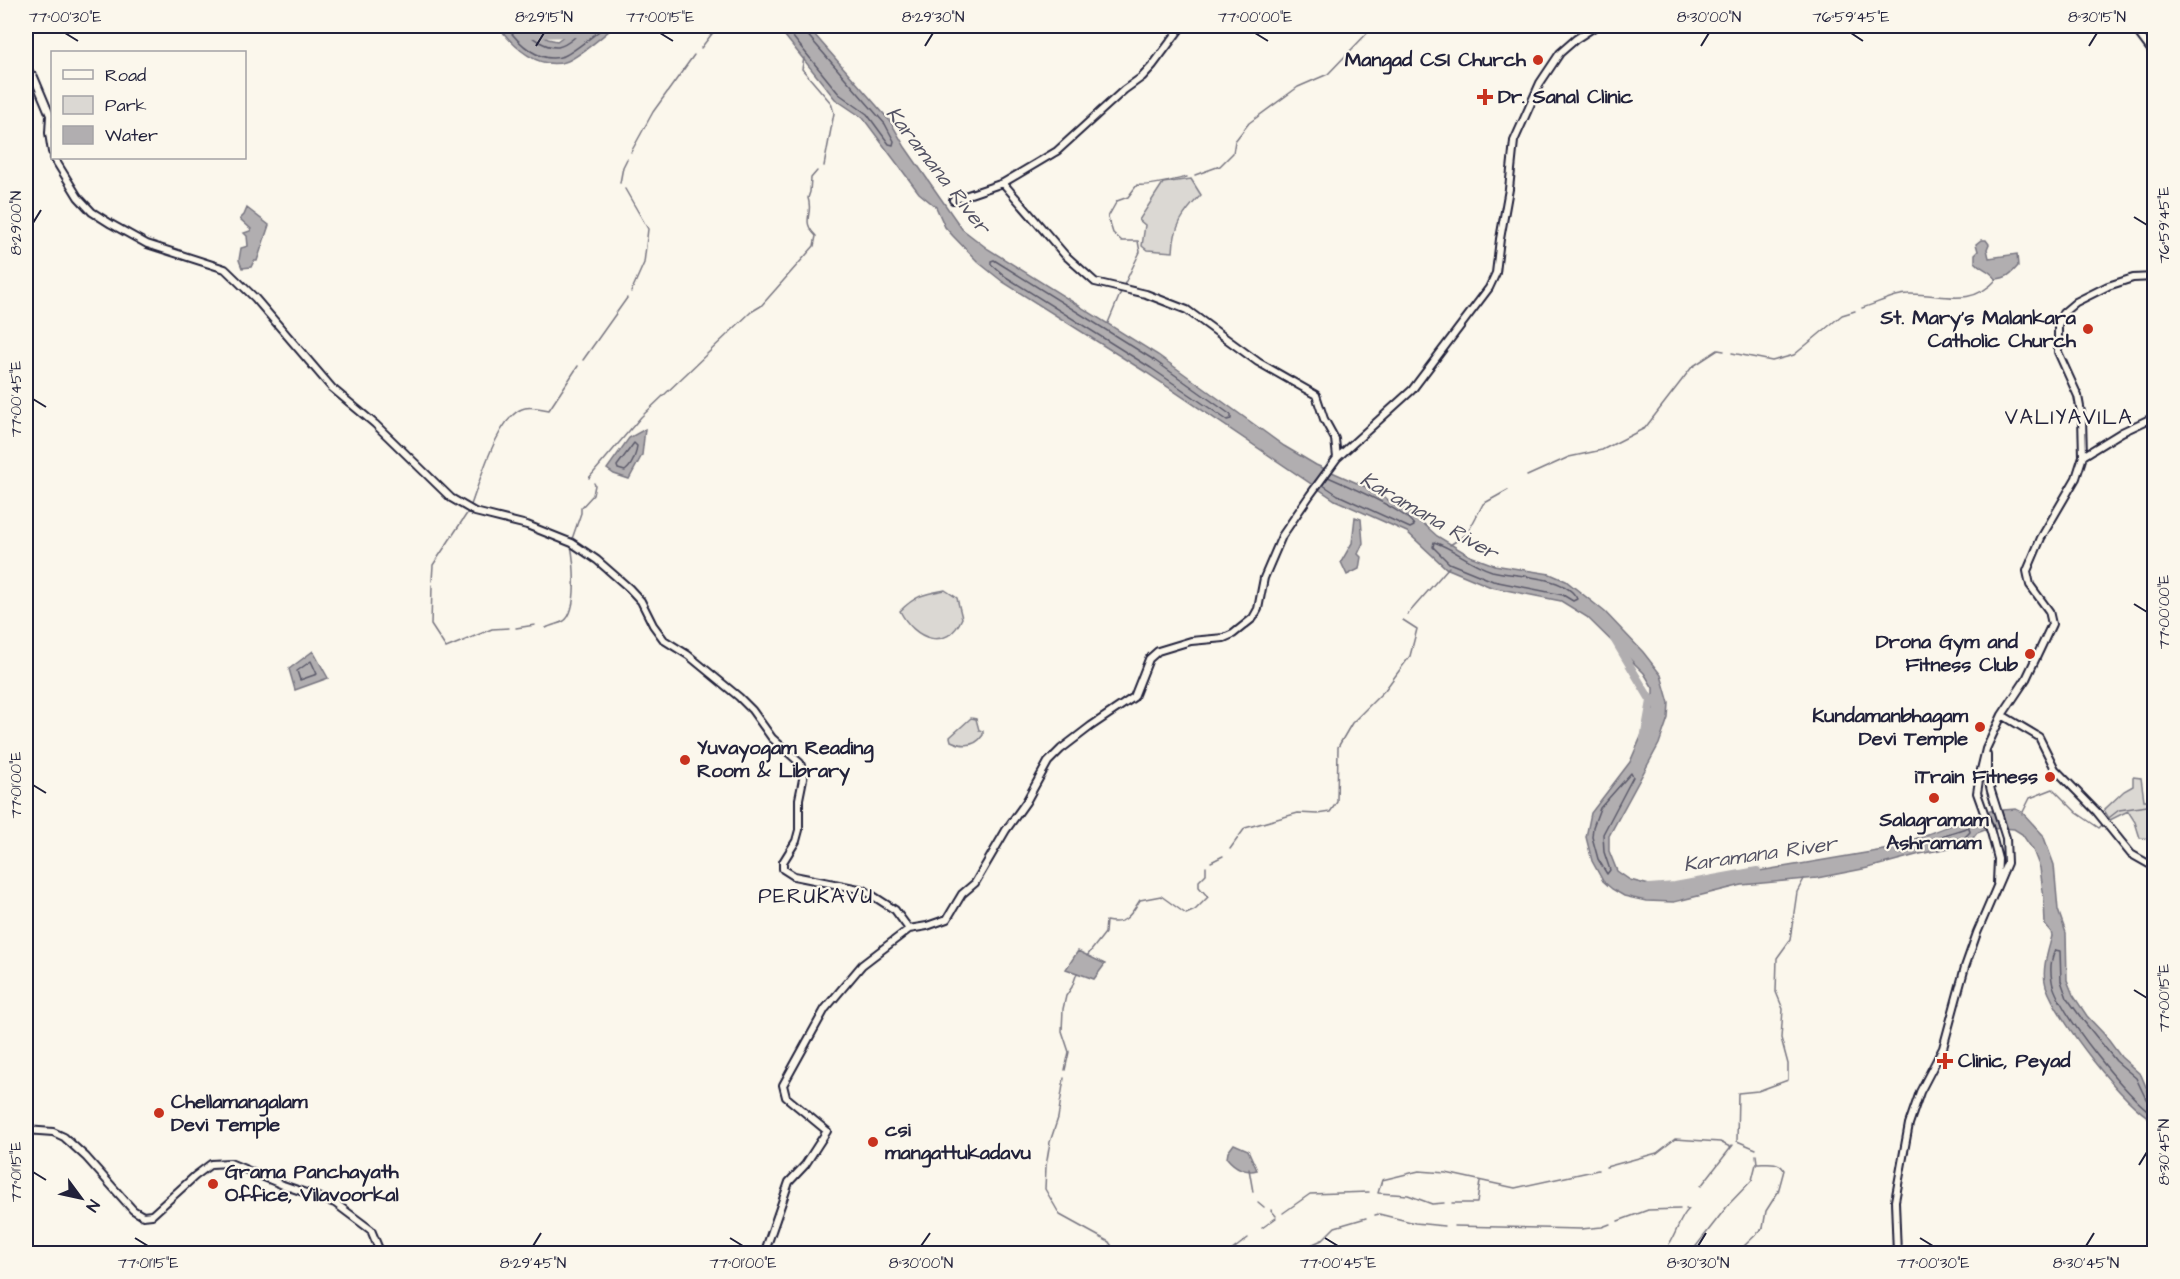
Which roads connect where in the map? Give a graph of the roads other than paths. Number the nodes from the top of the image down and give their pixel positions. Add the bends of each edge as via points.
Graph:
1 (1182, 26) edge
2 (1596, 26) edge
3 (2133, 26) edge
4 (2154, 54) edge
5 (26, 70) edge
6 (51, 146) edge
7 (55, 159) edge
8 (1003, 183) junction
9 (952, 200) dead end
10 (2154, 277) edge
11 (2154, 417) edge
12 (2083, 456) junction
13 (1338, 458) junction
14 (2002, 715) junction
15 (1986, 749) junction
16 (2154, 867) edge
17 (1997, 883) junction
18 (909, 929) junction
19 (26, 1130) edge
20 (381, 1254) edge
21 (764, 1254) edge
22 (1897, 1254) edge

1 - 8 main road via 1142,77 1058,151
2 - 13 main road via 1560,53 1540,83 1514,141 1496,273 1489,288 1412,390
3 - 4 main road
5 - 6 main road via 34,77 50,115
7 - 18 main road via 92,212 138,240 220,266 247,290 332,388 382,430 451,498 475,512 527,525 572,543 629,588 664,640 747,704 772,738 800,763 804,774 798,836 783,869 794,876 864,890 895,910
8 - 9 main road
8 - 13 main road via 1065,255 1095,282 1146,294 1187,310 1258,362 1316,396 1335,439
10 - 12 main road via 2133,278 2108,286 2076,302 2060,319 2058,352 2078,396
11 - 12 main road
12 - 14 main road via 2076,478 2028,565 2028,578 2049,611 2052,624 2026,679
13 - 18 main road via 1282,536 1253,618 1224,638 1191,640 1158,651 1149,659 1134,697 1076,737 1048,762 975,883 962,894 947,919
14 - 15 main road
14 - 16 main road via 2039,738 2055,769 2105,820 2131,854
15 - 17 main road via 1977,793 1998,859
15 - 17 main road via 1987,773 2008,854
17 - 22 main road via 1965,967 1942,1048 1909,1124 1895,1201
18 - 21 main road via 862,965 825,1010 783,1085 786,1097 827,1131 806,1165 789,1182
19 - 20 main road via 53,1131 64,1137 143,1216 153,1215 211,1164 230,1162 335,1203 371,1230

